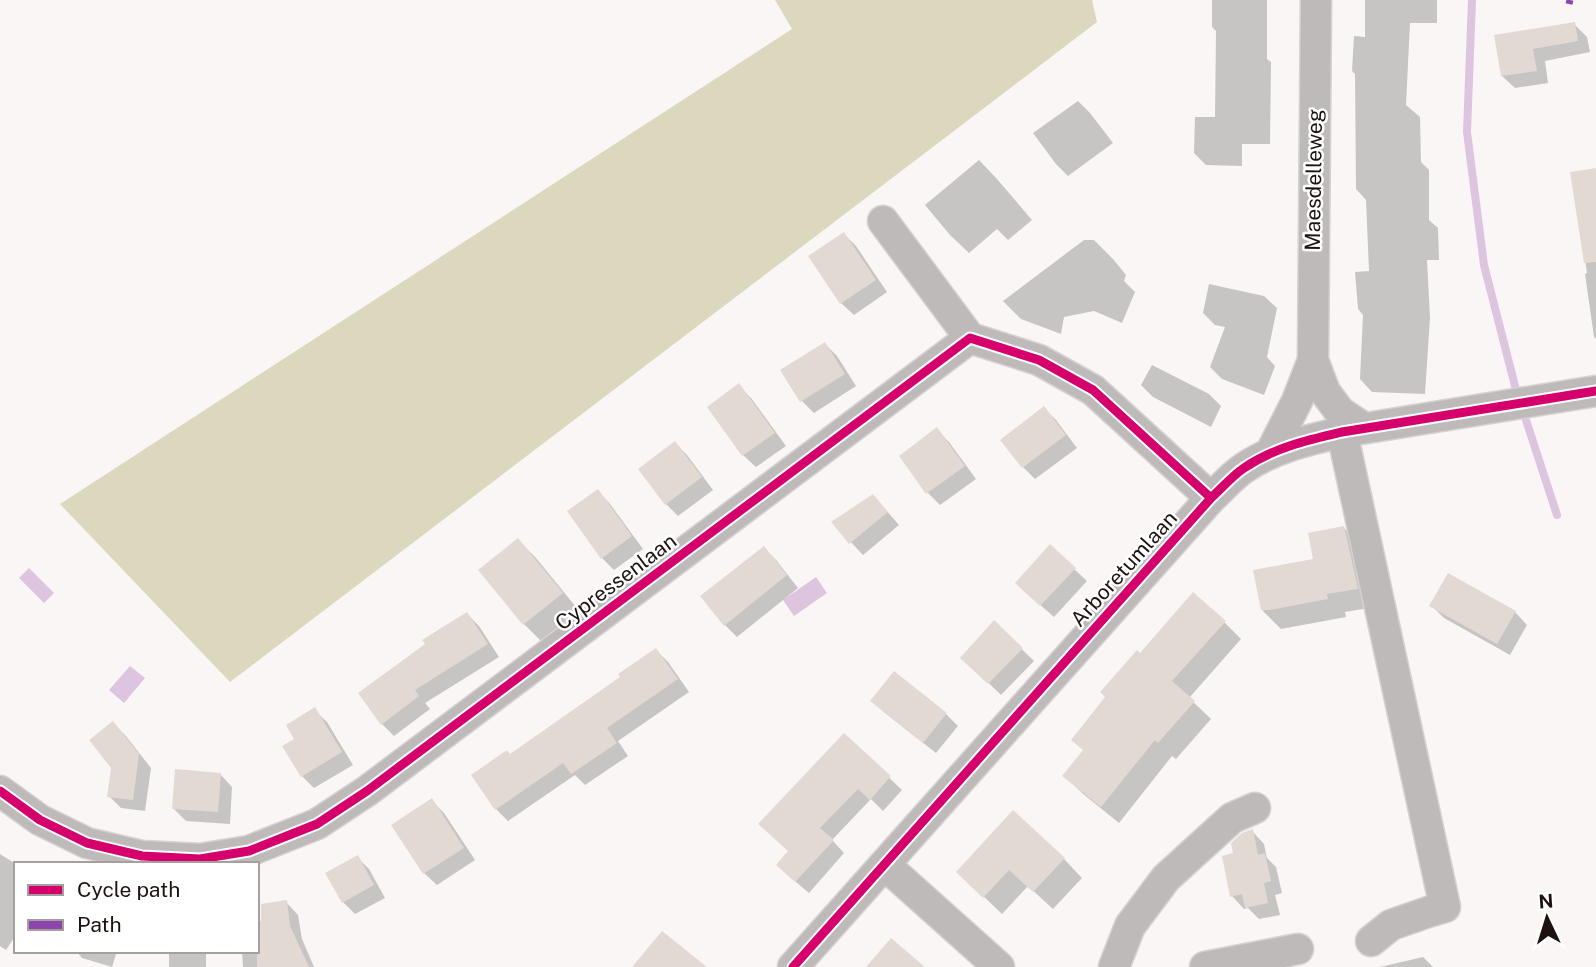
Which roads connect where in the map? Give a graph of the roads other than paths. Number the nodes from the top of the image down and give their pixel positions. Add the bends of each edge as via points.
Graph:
1 (1316, 0) edge
2 (883, 221) dead end
3 (970, 338) junction
4 (1313, 360) junction
5 (1596, 391) edge
6 (1353, 430) junction
7 (1271, 452) junction
8 (1211, 498) junction
9 (0, 791) edge
10 (1255, 808) dead end
11 (885, 865) junction
12 (1371, 941) dead end
13 (1298, 949) dead end
14 (793, 967) edge
15 (999, 967) edge
16 (1114, 967) edge
17 (1205, 967) edge

1 - 4 street, Maesdelleweg
2 - 3 street
3 - 8 street via 1039,360 1093,390
3 - 9 street, Cypressenlaan via 317,824 249,851 200,859 142,856 87,843 40,820
4 - 6 street, Maesdelleweg via 1325,392
4 - 7 street, Maesdelleweg
5 - 6 street, Arboretumlaan
6 - 7 street, Arboretumlaan
6 - 12 street via 1446,907 1391,925
7 - 8 street, Arboretumlaan via 1243,468
8 - 11 street, Arboretumlaan
10 - 16 street via 1232,817 1166,878 1129,926
11 - 14 street, Arboretumlaan
11 - 15 street
13 - 17 street

